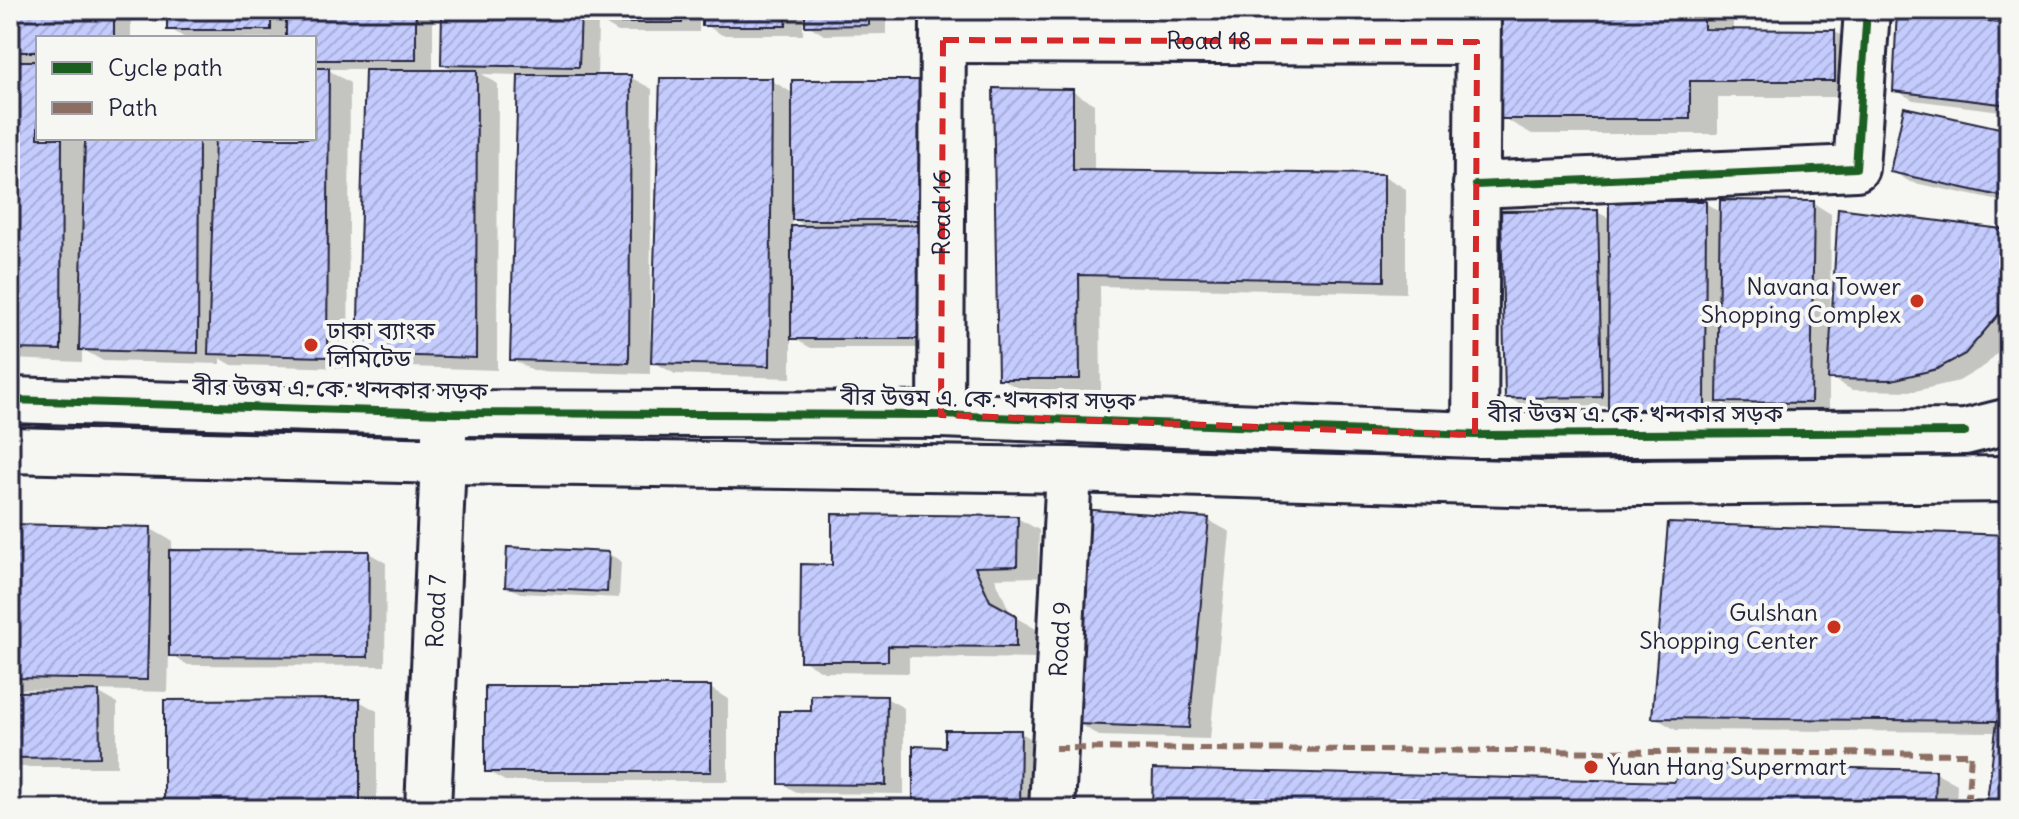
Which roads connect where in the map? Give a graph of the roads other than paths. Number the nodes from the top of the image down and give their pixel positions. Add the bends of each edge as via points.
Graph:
1 (1867, 10) edge
2 (943, 25) edge
3 (1477, 26) edge
4 (1476, 185) junction
5 (2009, 387) edge
6 (10, 400) edge
7 (445, 413) junction
8 (941, 415) junction
9 (2009, 421) edge
10 (1965, 432) junction
11 (1475, 435) junction
12 (10, 450) edge
13 (443, 461) junction
14 (1069, 470) junction
15 (2009, 479) edge
16 (428, 809) edge
17 (1052, 809) edge

1 - 4 main road via 1856,168
2 - 3 main road, Road 18
2 - 8 main road, Road 16
3 - 4 main road
4 - 11 main road
5 - 10 main road
6 - 7 main road, বীর উত্তম এ. কে. খন্দকার সড়ক
7 - 8 main road, বীর উত্তম এ. কে. খন্দকার সড়ক
7 - 13 main road, Road 7
8 - 11 main road, বীর উত্তম এ. কে. খন্দকার সড়ক
9 - 10 main road, বীর উত্তম এ. কে. খন্দকার সড়ক
10 - 11 main road, বীর উত্তম এ. কে. খন্দকার সড়ক
12 - 13 main road
13 - 14 main road
13 - 16 main road, Road 7
14 - 15 main road via 1546,484
14 - 17 main road, Road 9

